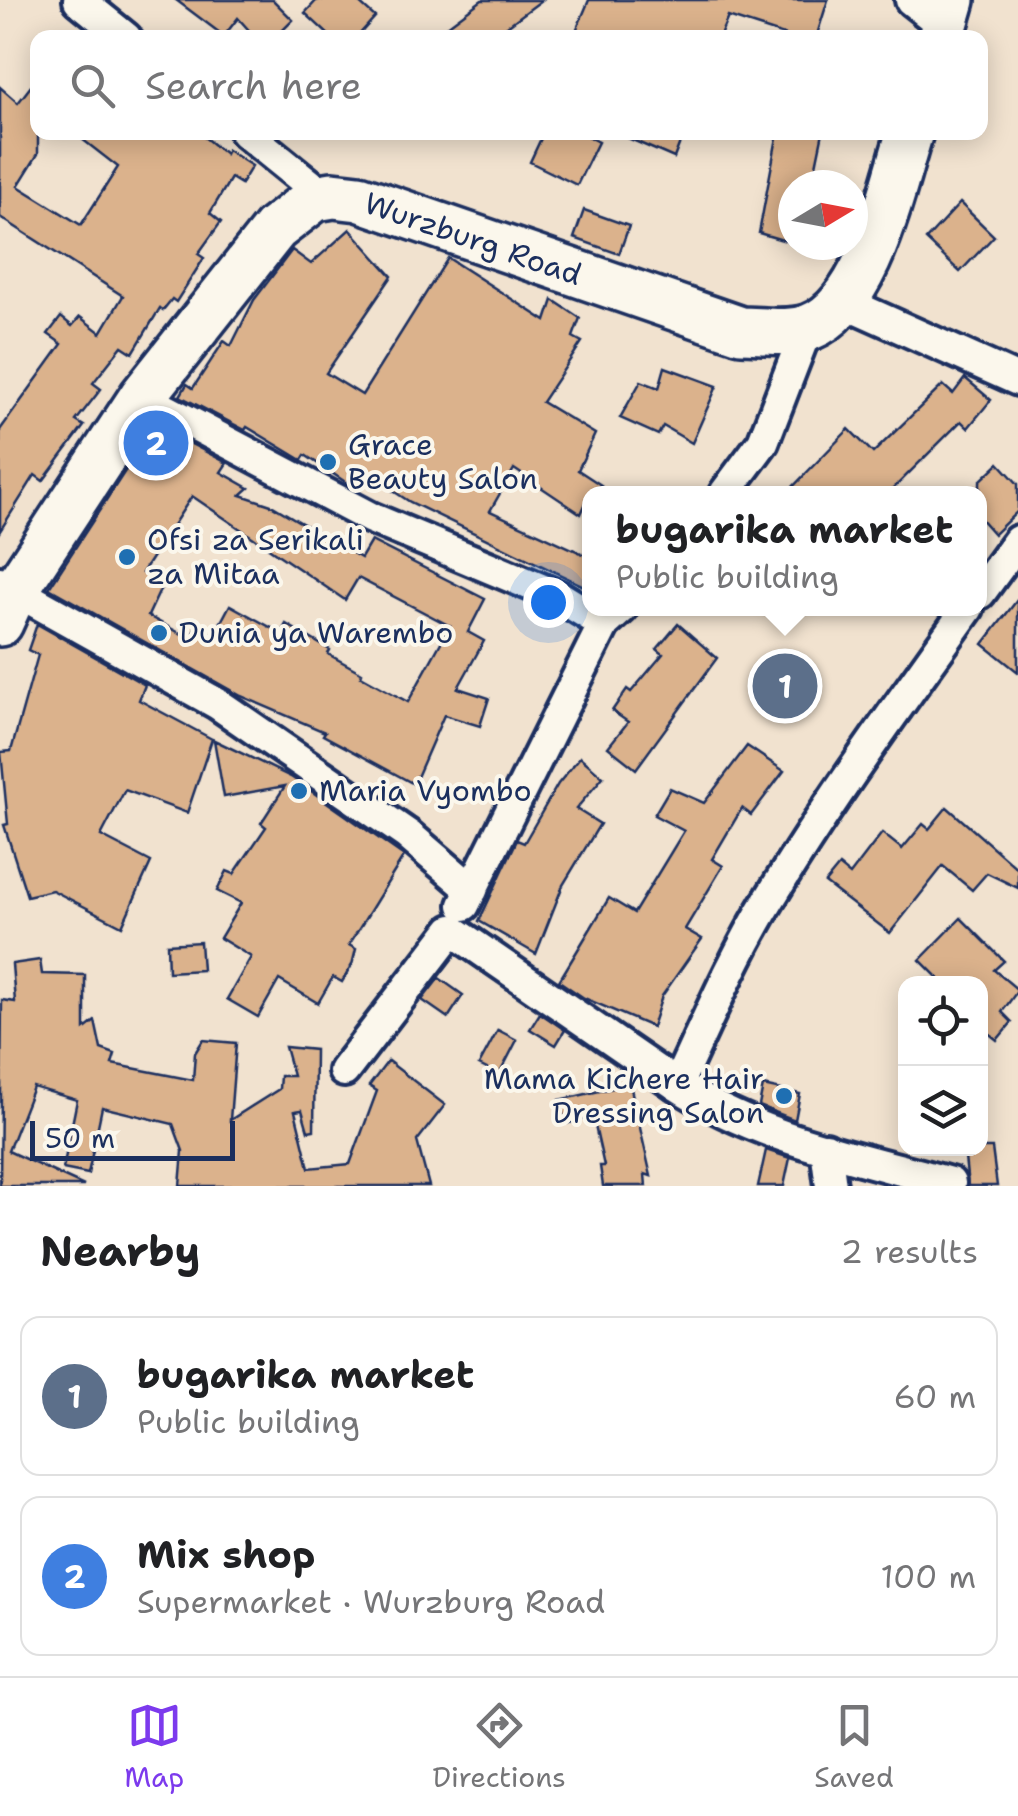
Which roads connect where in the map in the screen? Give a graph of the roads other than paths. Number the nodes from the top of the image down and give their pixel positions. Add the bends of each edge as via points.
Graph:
1 (79, 0) edge
2 (116, 30) edge
3 (255, 140) edge
4 (907, 140) edge
5 (324, 196) junction
6 (844, 302) junction
7 (807, 328) junction
8 (1018, 380) edge
9 (142, 398) junction
10 (730, 486) edge
11 (1018, 541) edge
12 (1018, 573) edge
13 (987, 585) edge
14 (987, 591) edge
15 (5, 599) edge
16 (582, 605) edge
17 (613, 616) edge
18 (962, 616) edge
19 (472, 890) junction
20 (452, 930) junction
21 (344, 1070) dead end
22 (677, 1085) junction
23 (826, 1148) junction
24 (950, 1183) dead end
25 (831, 1186) edge

1 - 2 street
3 - 5 street
4 - 6 main road via 880,224
5 - 7 main road, Wurzburg Road via 359,198 740,330
5 - 9 main road, Wurzburg Road via 304,203 276,229
6 - 7 main road
6 - 8 street
7 - 10 street via 763,442
9 - 15 main road, Wurzburg Road
9 - 16 street via 371,518
11 - 13 street
12 - 14 street
15 - 19 street via 234,714 408,835
17 - 19 street
18 - 22 street via 768,900
19 - 20 street
20 - 21 street
20 - 22 street
22 - 23 street via 729,1116
23 - 24 street
23 - 25 street

